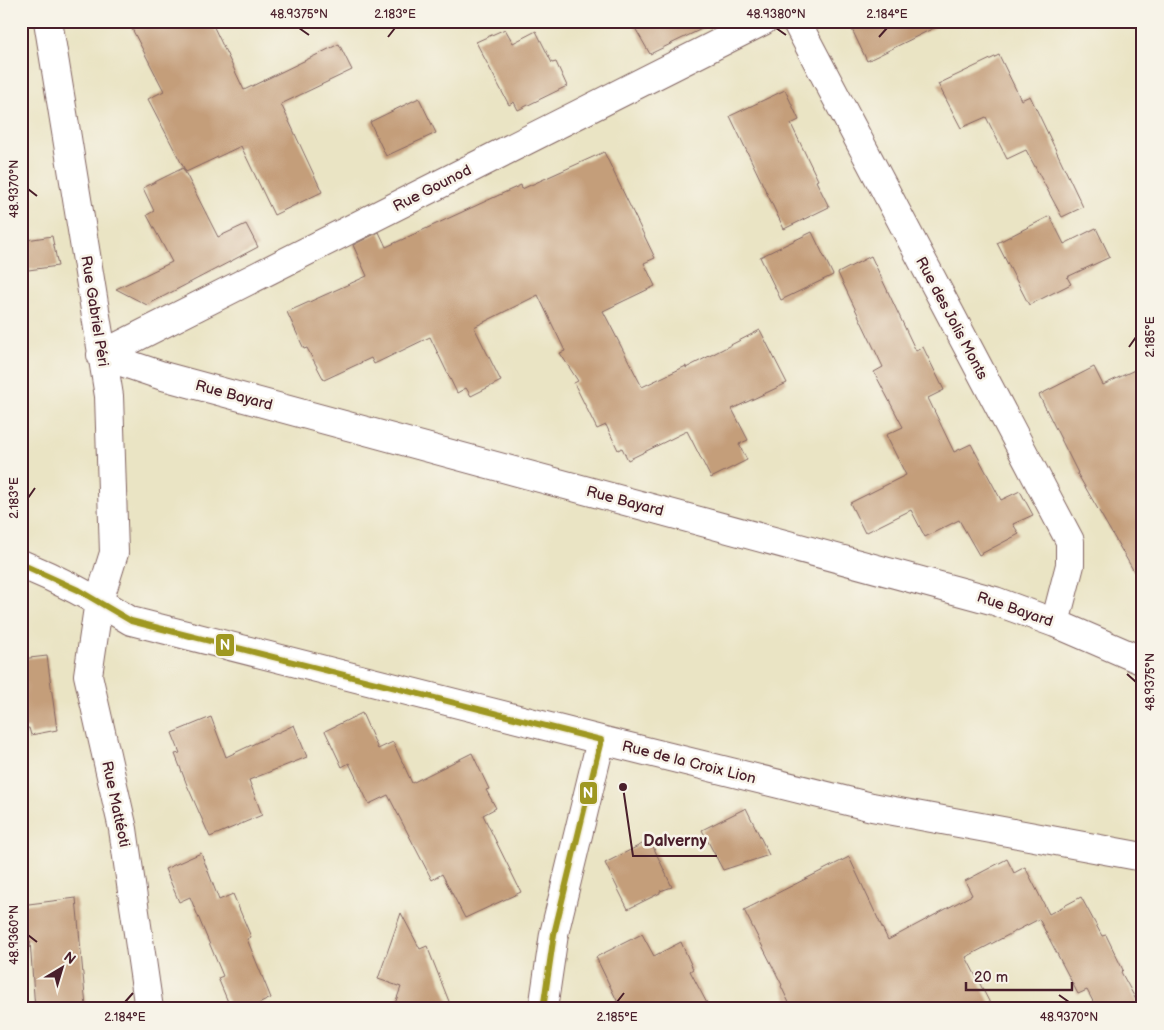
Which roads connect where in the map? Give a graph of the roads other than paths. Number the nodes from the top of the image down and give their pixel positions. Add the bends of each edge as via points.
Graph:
1 (48, 21) edge
2 (763, 21) edge
3 (796, 21) edge
4 (101, 355) junction
5 (21, 564) edge
6 (99, 601) junction
7 (1055, 623) junction
8 (1143, 661) edge
9 (601, 740) junction
10 (1143, 857) edge
11 (148, 1009) edge
12 (543, 1009) edge

1 - 4 street, Rue Gabriel Péri
2 - 4 street, Rue Gounod
3 - 7 street, Rue des Jolis Monts via 1070,541 1070,565
4 - 6 street, Rue Gabriel Péri via 109,396 114,553
4 - 7 street, Rue Bayard via 163,376 995,601
5 - 6 street, Rue de la Croix Lion
6 - 9 street, Rue de la Croix Lion via 131,621
6 - 11 street, Rue Mattéoti via 88,675 123,829
7 - 8 street, Rue Bayard
9 - 10 street, Rue de la Croix Lion via 872,806
9 - 12 street via 554,934

